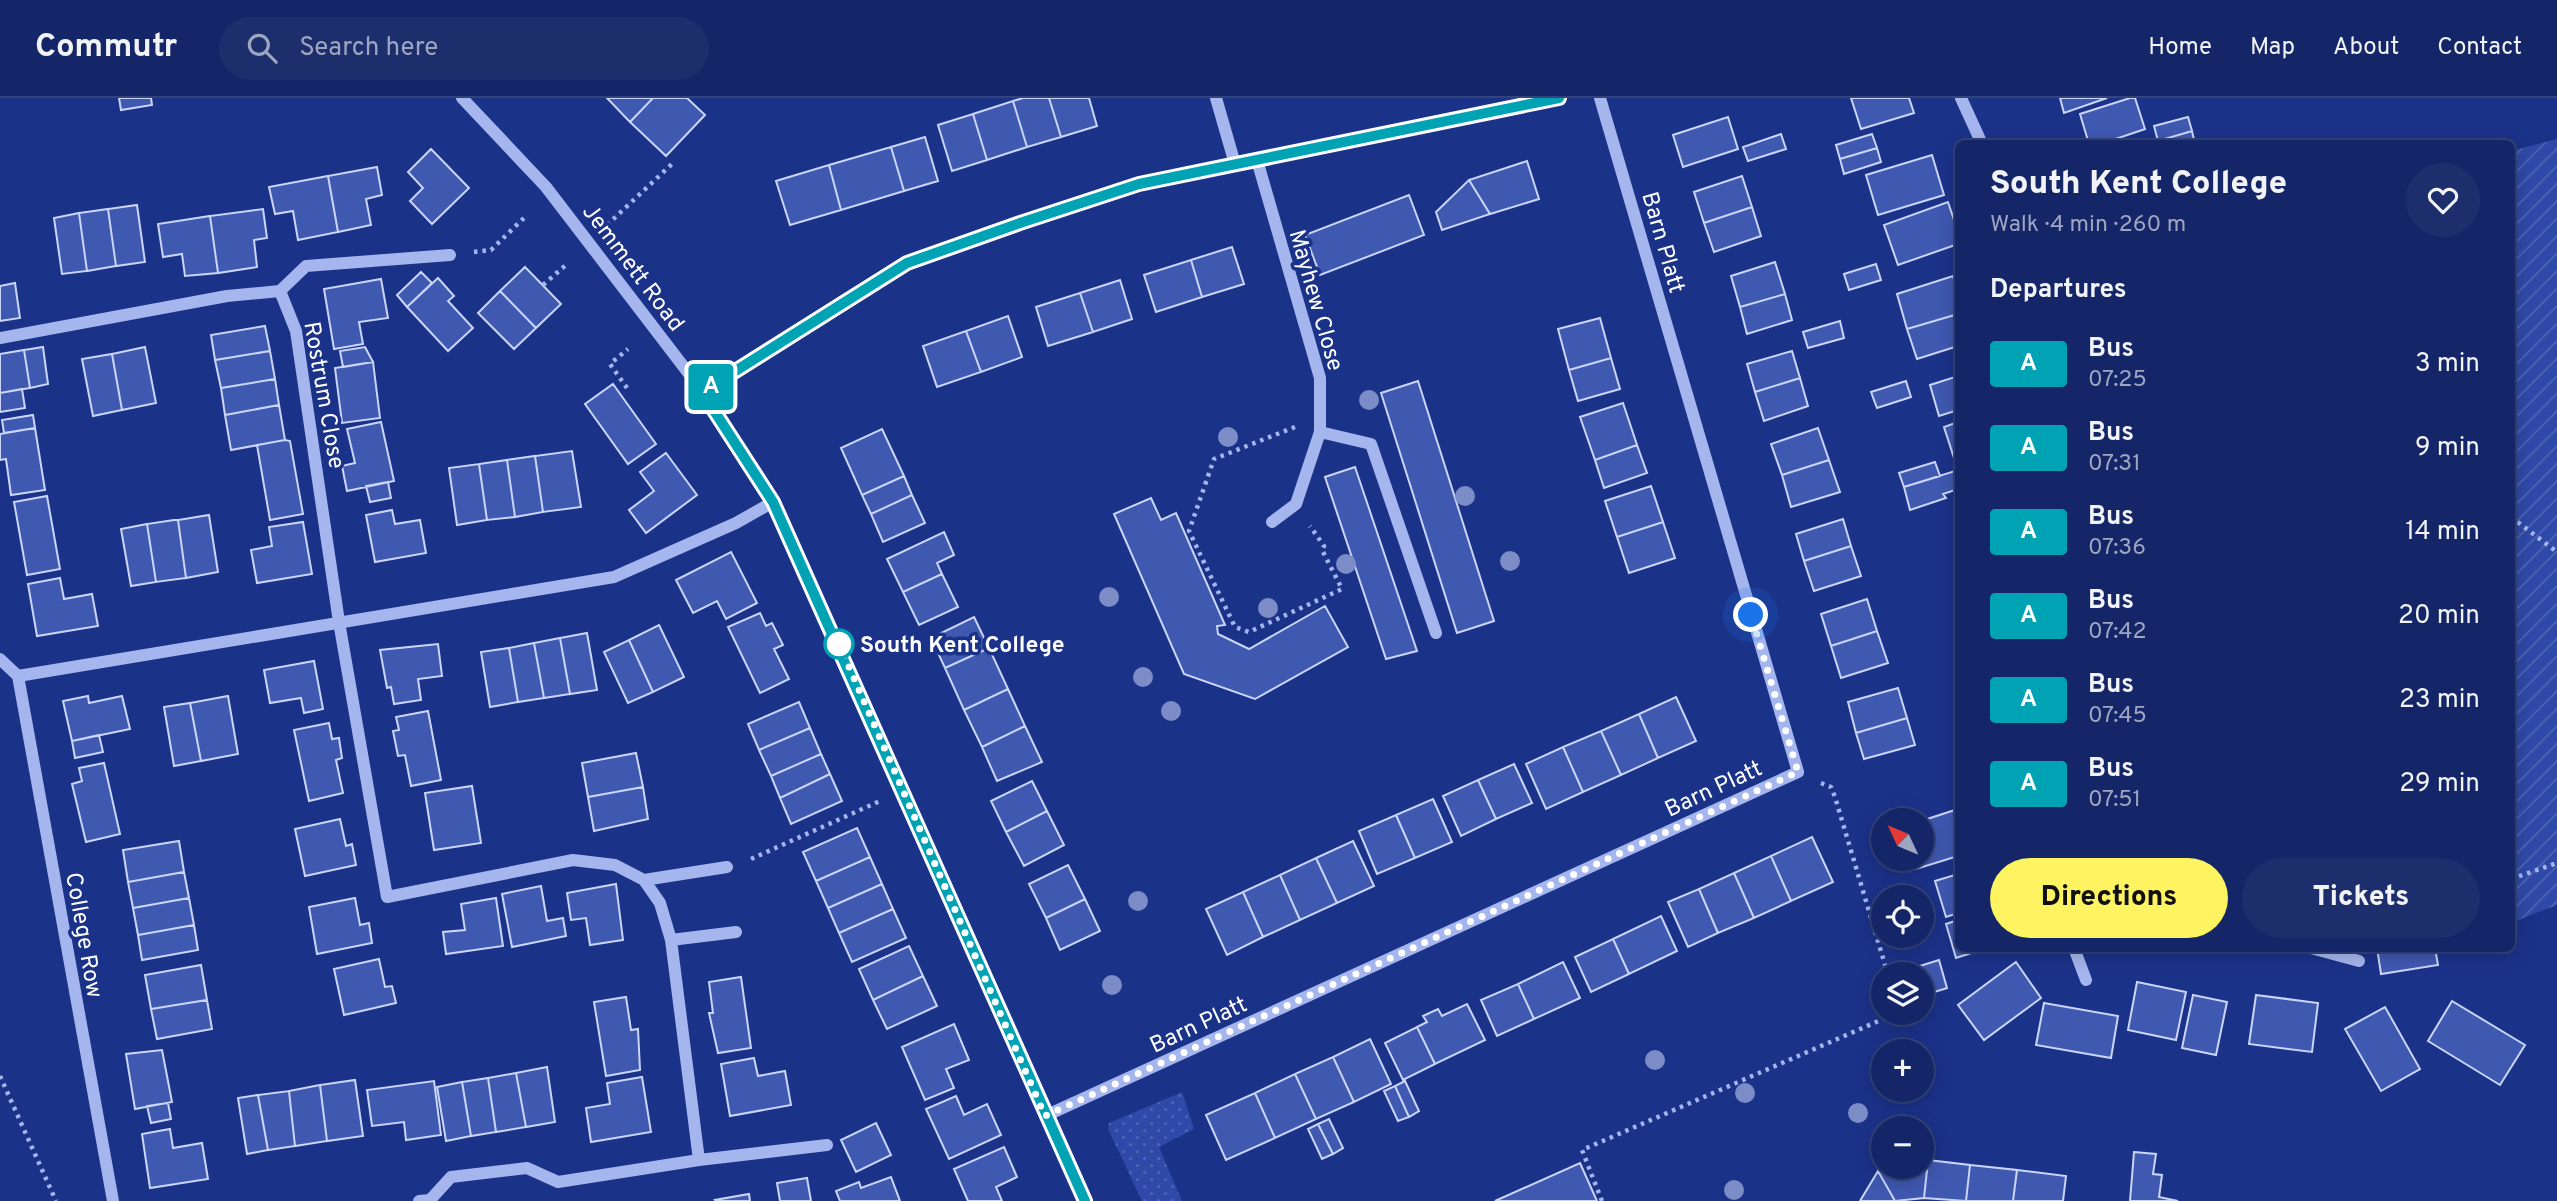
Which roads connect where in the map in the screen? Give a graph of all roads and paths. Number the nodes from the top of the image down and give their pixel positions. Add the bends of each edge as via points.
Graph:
1 (462, 98) edge
2 (1216, 98) edge
3 (1559, 98) edge
4 (1600, 98) edge
5 (1961, 98) edge
6 (1980, 140) edge
7 (1257, 160) junction
8 (673, 163) dead end
9 (1235, 164) junction
10 (526, 216) dead end
11 (588, 242) junction
12 (450, 255) joint
13 (567, 264) dead end
14 (543, 285) dead end
15 (280, 291) junction
16 (0, 338) edge
17 (628, 349) dead end
18 (627, 388) dead end
19 (702, 392) junction
20 (1320, 432) junction
21 (773, 502) junction
22 (2515, 520) edge
23 (1272, 522) dead end
24 (2557, 552) edge
25 (340, 622) junction
26 (1436, 633) dead end
27 (0, 659) edge
28 (18, 676) junction
29 (1798, 772) junction
30 (903, 790) junction
31 (2557, 863) edge
32 (727, 867) joint
33 (2515, 878) edge
34 (644, 880) junction
35 (736, 932) dead end
36 (671, 940) junction
37 (2076, 952) edge
38 (2326, 952) edge
39 (2359, 961) dead end
40 (1884, 962) edge
41 (2086, 980) dead end
42 (1871, 1024) edge
43 (0, 1076) edge
44 (1045, 1116) junction
45 (827, 1145) dead end
46 (699, 1160) junction
47 (56, 1201) edge
48 (113, 1201) edge
49 (419, 1201) edge
50 (1085, 1201) edge
51 (1602, 1201) edge

1 - 11 street, Jemmett Road via 546,187
2 - 9 street
3 - 7 street
4 - 29 street, Barn Platt
5 - 6 street
7 - 9 street
7 - 20 street, Mayhew Close via 1320,378
8 - 11 path
9 - 19 street via 1139,184 907,263
10 - 12 path via 491,250
11 - 19 street, Jemmett Road
12 - 15 street via 306,267
13 - 14 path
15 - 16 street via 227,296
15 - 25 street, Rostrum Close via 296,331
17 - 18 path via 610,364
19 - 21 street, Jemmett Road
20 - 23 street, Mayhew Close via 1296,503
20 - 26 street via 1371,444
21 - 25 street via 614,577
21 - 30 street, Jemmett Road
22 - 24 path
25 - 28 street
25 - 34 street, Rostrum Close via 387,897 573,860 615,865
27 - 28 street
28 - 48 street, College Row
29 - 40 path via 1831,787
29 - 44 street, Barn Platt
30 - 32 path
30 - 44 street, Jemmett Road
31 - 33 path
32 - 34 street
34 - 36 street via 660,903
35 - 36 street
36 - 46 street
37 - 41 street
38 - 39 street
42 - 51 path via 1582,1150
43 - 47 path
44 - 50 street, Jemmett Road
45 - 46 street
46 - 49 street via 558,1182 527,1168 451,1177 430,1200

